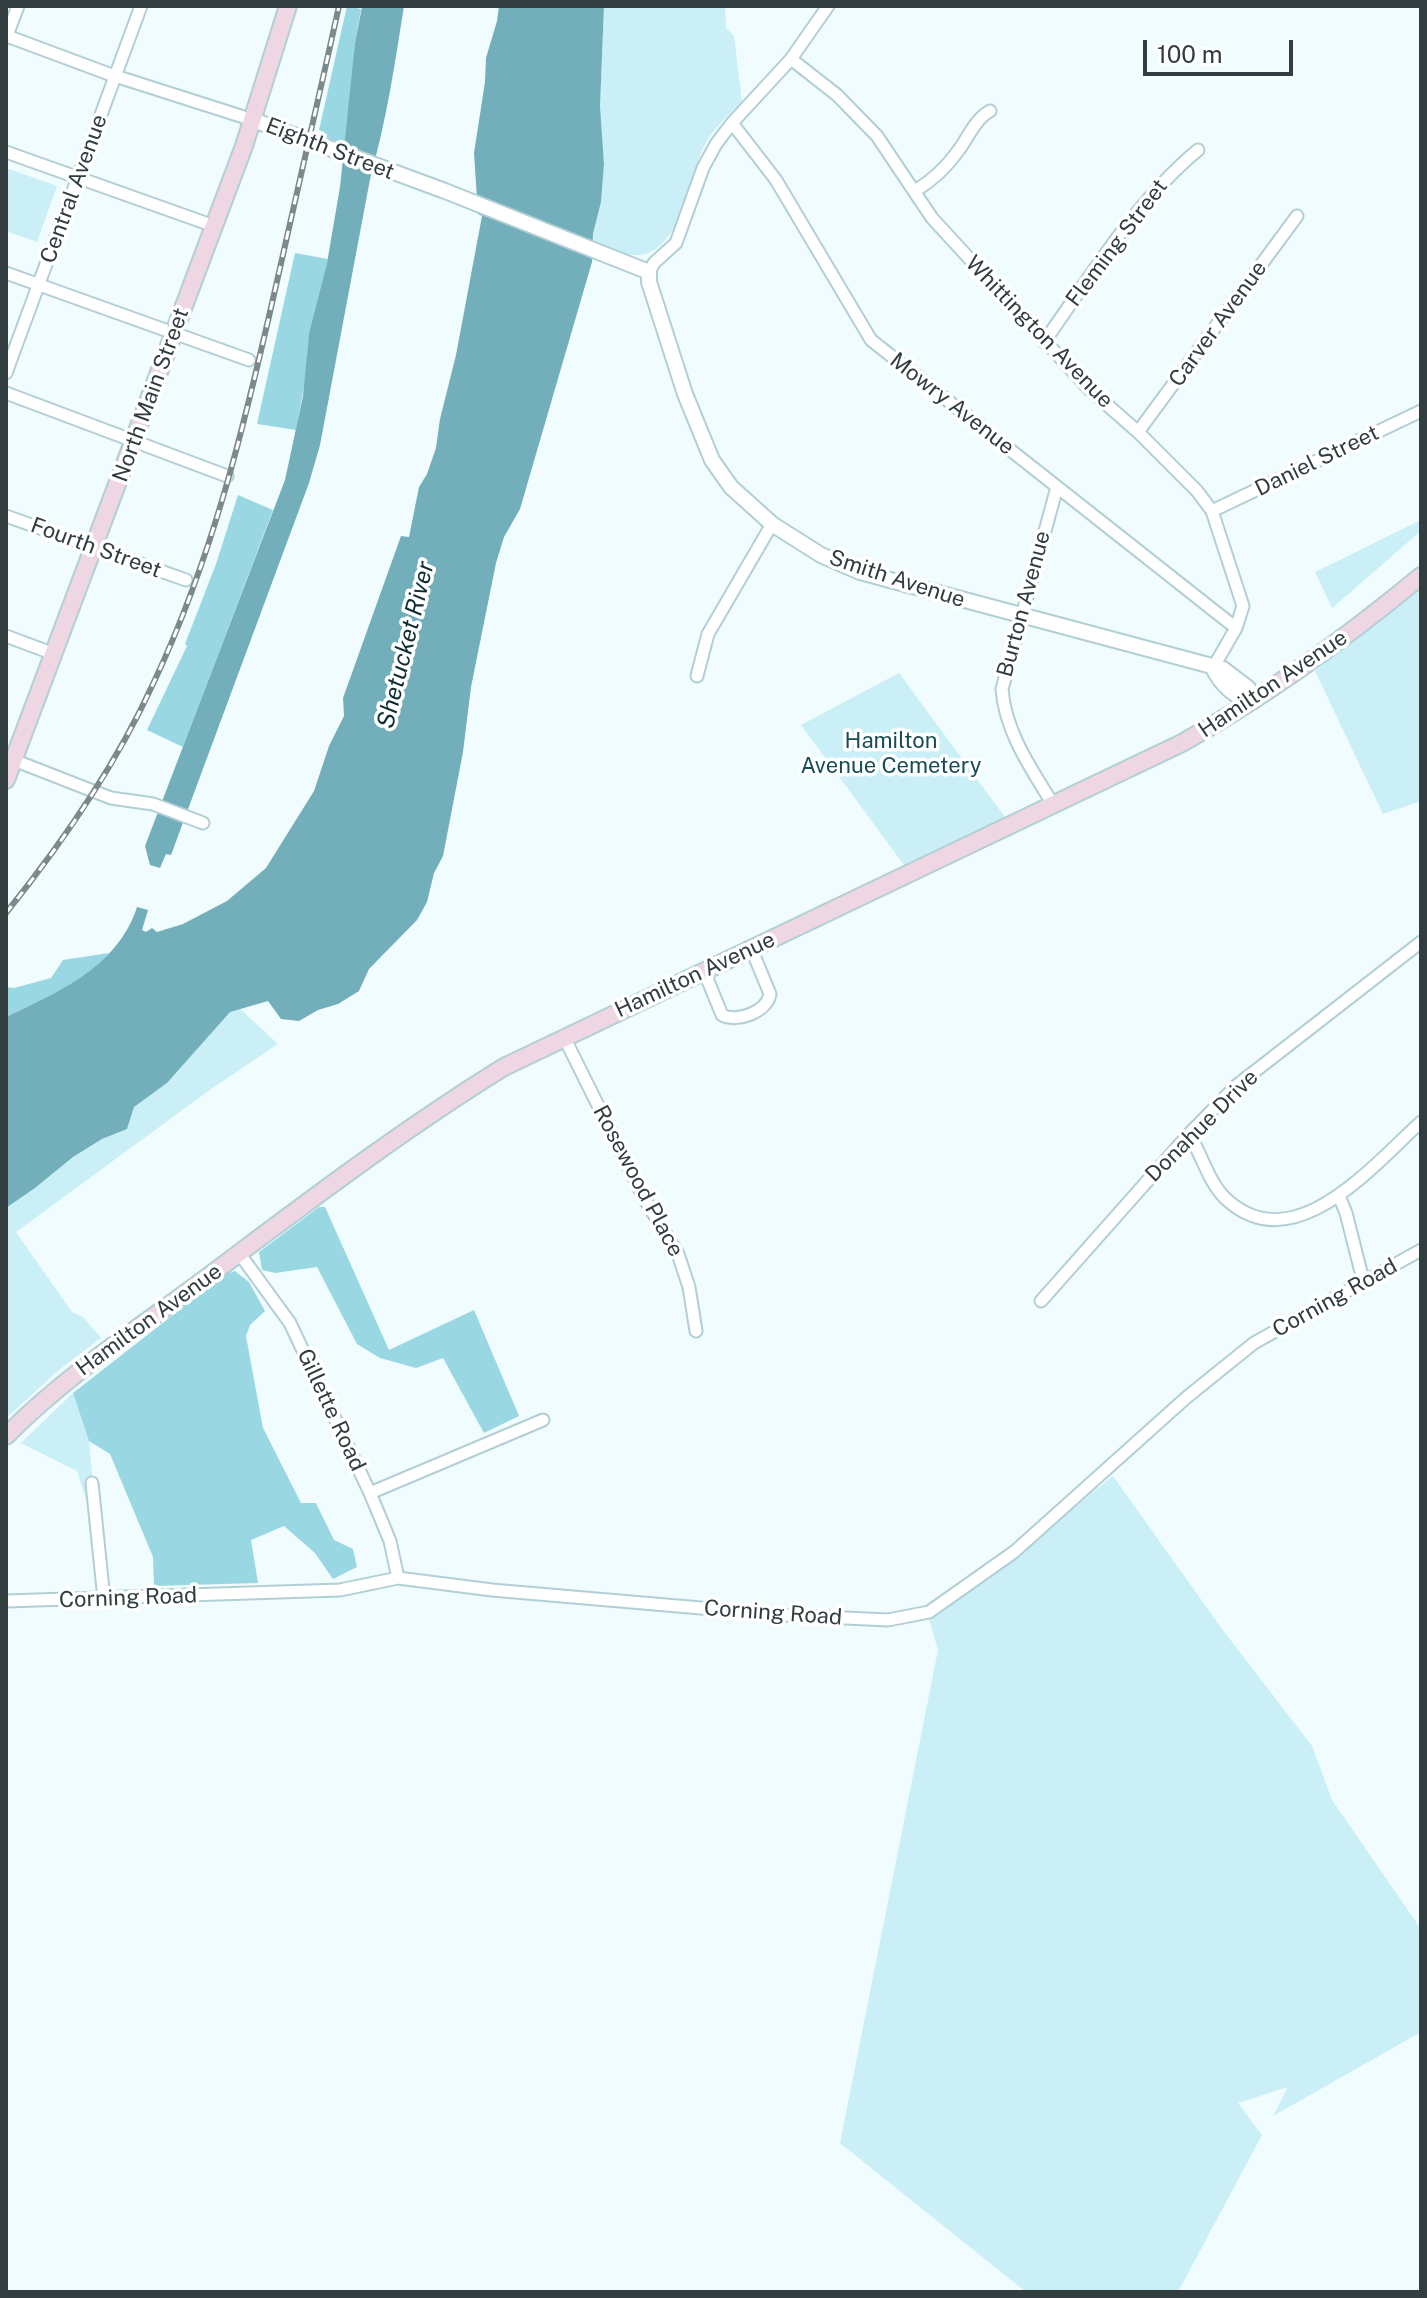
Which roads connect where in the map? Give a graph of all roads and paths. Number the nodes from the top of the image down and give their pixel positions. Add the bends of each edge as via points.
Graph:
1 (18, 6) edge
2 (141, 6) edge
3 (828, 6) edge
4 (284, 7) edge
5 (6, 37) edge
6 (791, 59) junction
7 (115, 76) junction
8 (990, 111) dead end
9 (253, 120) junction
10 (732, 123) junction
11 (1198, 150) dead end
12 (6, 152) edge
13 (78, 178) junction
14 (915, 191) junction
15 (1297, 216) dead end
16 (214, 226) junction
17 (649, 272) junction
18 (6, 273) edge
19 (39, 284) junction
20 (174, 333) junction
21 (1044, 342) junction
22 (249, 360) dead end
23 (6, 373) edge
24 (6, 393) edge
25 (1421, 411) edge
26 (1138, 432) junction
27 (134, 441) junction
28 (227, 476) dead end
29 (1057, 487) junction
30 (1212, 511) junction
31 (6, 516) edge
32 (772, 524) junction
33 (94, 548) junction
34 (1421, 576) edge
35 (186, 580) dead end
36 (1021, 617) junction
37 (1236, 628) junction
38 (6, 636) edge
39 (54, 654) junction
40 (1213, 668) junction
41 (697, 676) dead end
42 (1254, 701) junction
43 (10, 758) edge
44 (6, 780) edge
45 (1054, 806) junction
46 (203, 823) dead end
47 (1421, 942) edge
48 (751, 948) junction
49 (704, 971) junction
50 (564, 1037) junction
51 (1421, 1122) edge
52 (1189, 1134) junction
53 (1339, 1196) junction
54 (1421, 1250) edge
55 (239, 1253) junction
56 (1363, 1280) junction
57 (1041, 1301) dead end
58 (696, 1331) dead end
59 (543, 1420) dead end
60 (6, 1436) edge
61 (92, 1483) dead end
62 (370, 1493) junction
63 (398, 1578) junction
64 (104, 1599) junction
65 (6, 1601) edge

1 - 5 street
2 - 7 street, Central Avenue
3 - 6 street
4 - 9 main road, North Main Street
5 - 7 street, Eighth Street
6 - 10 street
6 - 14 street, Whittington Avenue via 877,136
7 - 9 street, Eighth Street
7 - 13 street, Central Avenue
8 - 14 street via 938,175
9 - 16 main road, North Main Street
9 - 17 street, Eighth Street
10 - 17 street via 703,168 676,243
10 - 29 street, Mowry Avenue via 776,180 871,340
11 - 21 street, Fleming Street via 1137,212
12 - 13 street
13 - 16 street
13 - 19 street, Central Avenue
14 - 21 street, Whittington Avenue via 932,218
15 - 26 street, Carver Avenue
16 - 20 main road, North Main Street
17 - 32 street, Smith Avenue via 685,394 712,460 739,496
18 - 19 street
19 - 20 street
19 - 23 street, Central Avenue
20 - 22 street
20 - 27 main road, North Main Street
21 - 26 street, Whittington Avenue
24 - 27 street
25 - 30 street, Daniel Street
26 - 30 street, Whittington Avenue
27 - 28 street
27 - 33 main road, North Main Street
29 - 36 street, Burton Avenue
29 - 37 street, Mowry Avenue
30 - 37 street, Whittington Avenue via 1243,606
31 - 33 street, Fourth Street
32 - 36 street, Smith Avenue via 860,572
32 - 41 street via 708,634
33 - 35 street, Fourth Street
33 - 39 main road, North Main Street
34 - 42 main road, Hamilton Avenue
36 - 40 street, Smith Avenue
36 - 45 street, Burton Avenue via 1002,689 1003,710
37 - 40 street, Whittington Avenue
38 - 39 street
39 - 43 main road, North Main Street
40 - 42 street, Smith Avenue via 1233,675
42 - 45 main road, Hamilton Avenue
43 - 44 main road, North Main Street
43 - 46 street via 111,798 160,807
45 - 48 main road, Hamilton Avenue
47 - 52 street, Donahue Drive via 1236,1086
48 - 49 main road, Hamilton Avenue
48 - 49 street via 770,994 754,1012 735,1018 722,1015
49 - 50 main road, Hamilton Avenue
50 - 55 main road, Hamilton Avenue via 436,1109
50 - 58 street, Rosewood Place via 644,1198 678,1254
51 - 53 street
52 - 53 street via 1212,1182 1227,1200 1255,1217 1287,1221
52 - 57 street, Donahue Drive
53 - 56 street
54 - 56 street, Corning Road
55 - 60 main road, Hamilton Avenue via 78,1371
55 - 62 street, Gillette Road via 290,1323
56 - 63 street, Corning Road via 1254,1343 1014,1552 929,1612 888,1620 782,1615
59 - 62 street
61 - 64 street
62 - 63 street, Gillette Road
63 - 64 street, Corning Road via 340,1590
64 - 65 street, Corning Road

